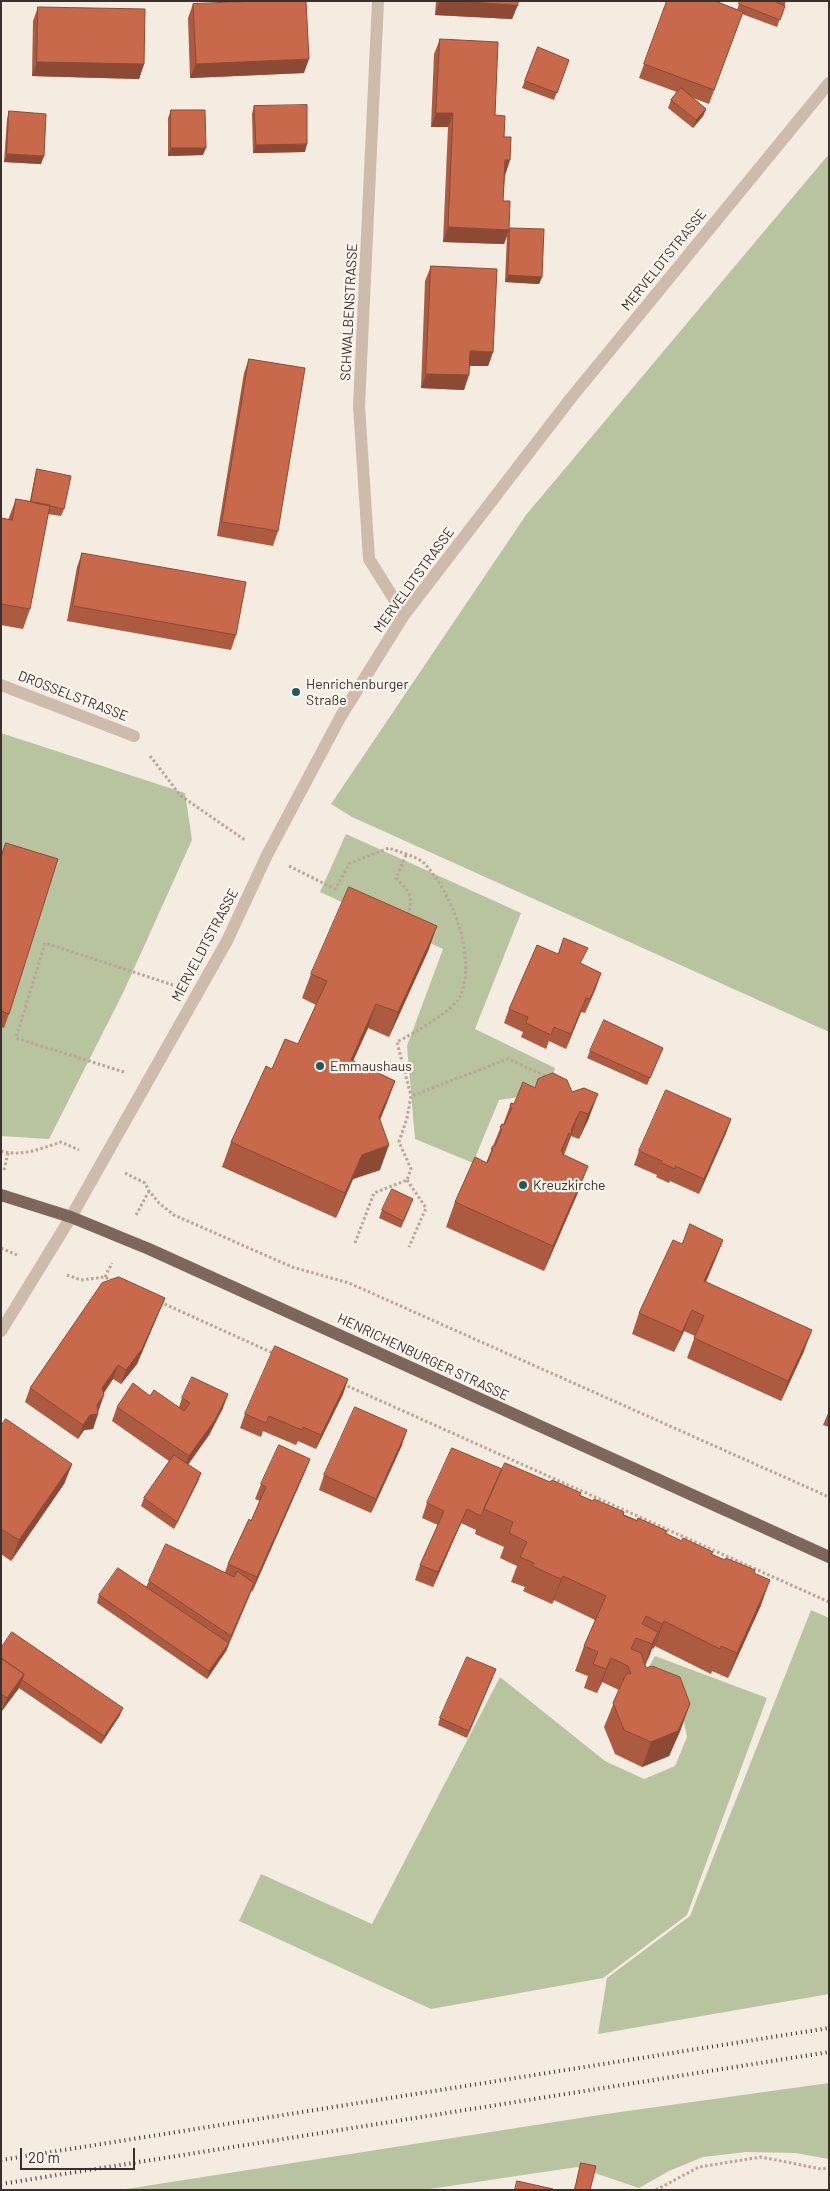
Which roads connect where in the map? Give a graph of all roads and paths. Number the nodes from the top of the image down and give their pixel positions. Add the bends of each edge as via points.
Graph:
1 (378, 1) edge
2 (829, 84) edge
3 (404, 615) junction
4 (1, 685) edge
5 (134, 736) joint
6 (267, 855) junction
7 (406, 855) junction
8 (406, 921) edge
9 (197, 993) junction
10 (148, 1080) junction
11 (553, 1080) edge
12 (410, 1096) junction
13 (61, 1142) dead end
14 (1, 1152) edge
15 (8, 1153) junction
16 (1, 1179) edge
17 (407, 1180) junction
18 (145, 1183) dead end
19 (1, 1195) edge
20 (71, 1217) junction
21 (355, 1243) dead end
22 (409, 1247) dead end
23 (81, 1280) dead end
24 (114, 1281) edge
25 (159, 1302) edge
26 (1, 1331) edge
27 (277, 1354) edge
28 (340, 1383) edge
29 (829, 1497) edge
30 (829, 1557) edge
31 (829, 1602) edge
32 (829, 2168) edge
33 (656, 2190) edge

1 - 3 street, SCHWALBENSTRASSE via 360,406 369,559
2 - 3 street, MERVELDTSTRASSE via 571,398
3 - 6 street, MERVELDTSTRASSE via 341,716
4 - 5 street, DROSSELSTRASSE
5 - 6 path via 181,796
6 - 7 path via 335,889 350,863 389,848
6 - 9 street, MERVELDTSTRASSE via 227,941
7 - 8 path via 396,878 408,890 412,906
7 - 12 path via 422,862 439,884 461,928 466,968 461,996 428,1025 397,1042
9 - 10 street, MERVELDTSTRASSE
9 - 10 path via 45,943 16,1038
10 - 20 street, MERVELDTSTRASSE
11 - 12 path via 508,1059
12 - 17 path via 399,1142 411,1169
13 - 15 path via 36,1150
14 - 15 path
15 - 16 path
17 - 21 path via 374,1193
17 - 22 path via 426,1208
18 - 29 path via 160,1204 174,1215 292,1267 349,1283
19 - 20 main road, HENRICHENBURGER STRASSE
20 - 26 street, MERVELDTSTRASSE
20 - 30 main road, HENRICHENBURGER STRASSE via 149,1249
23 - 24 path via 105,1277
25 - 27 path
28 - 31 path
32 - 33 path via 761,2157 700,2167

